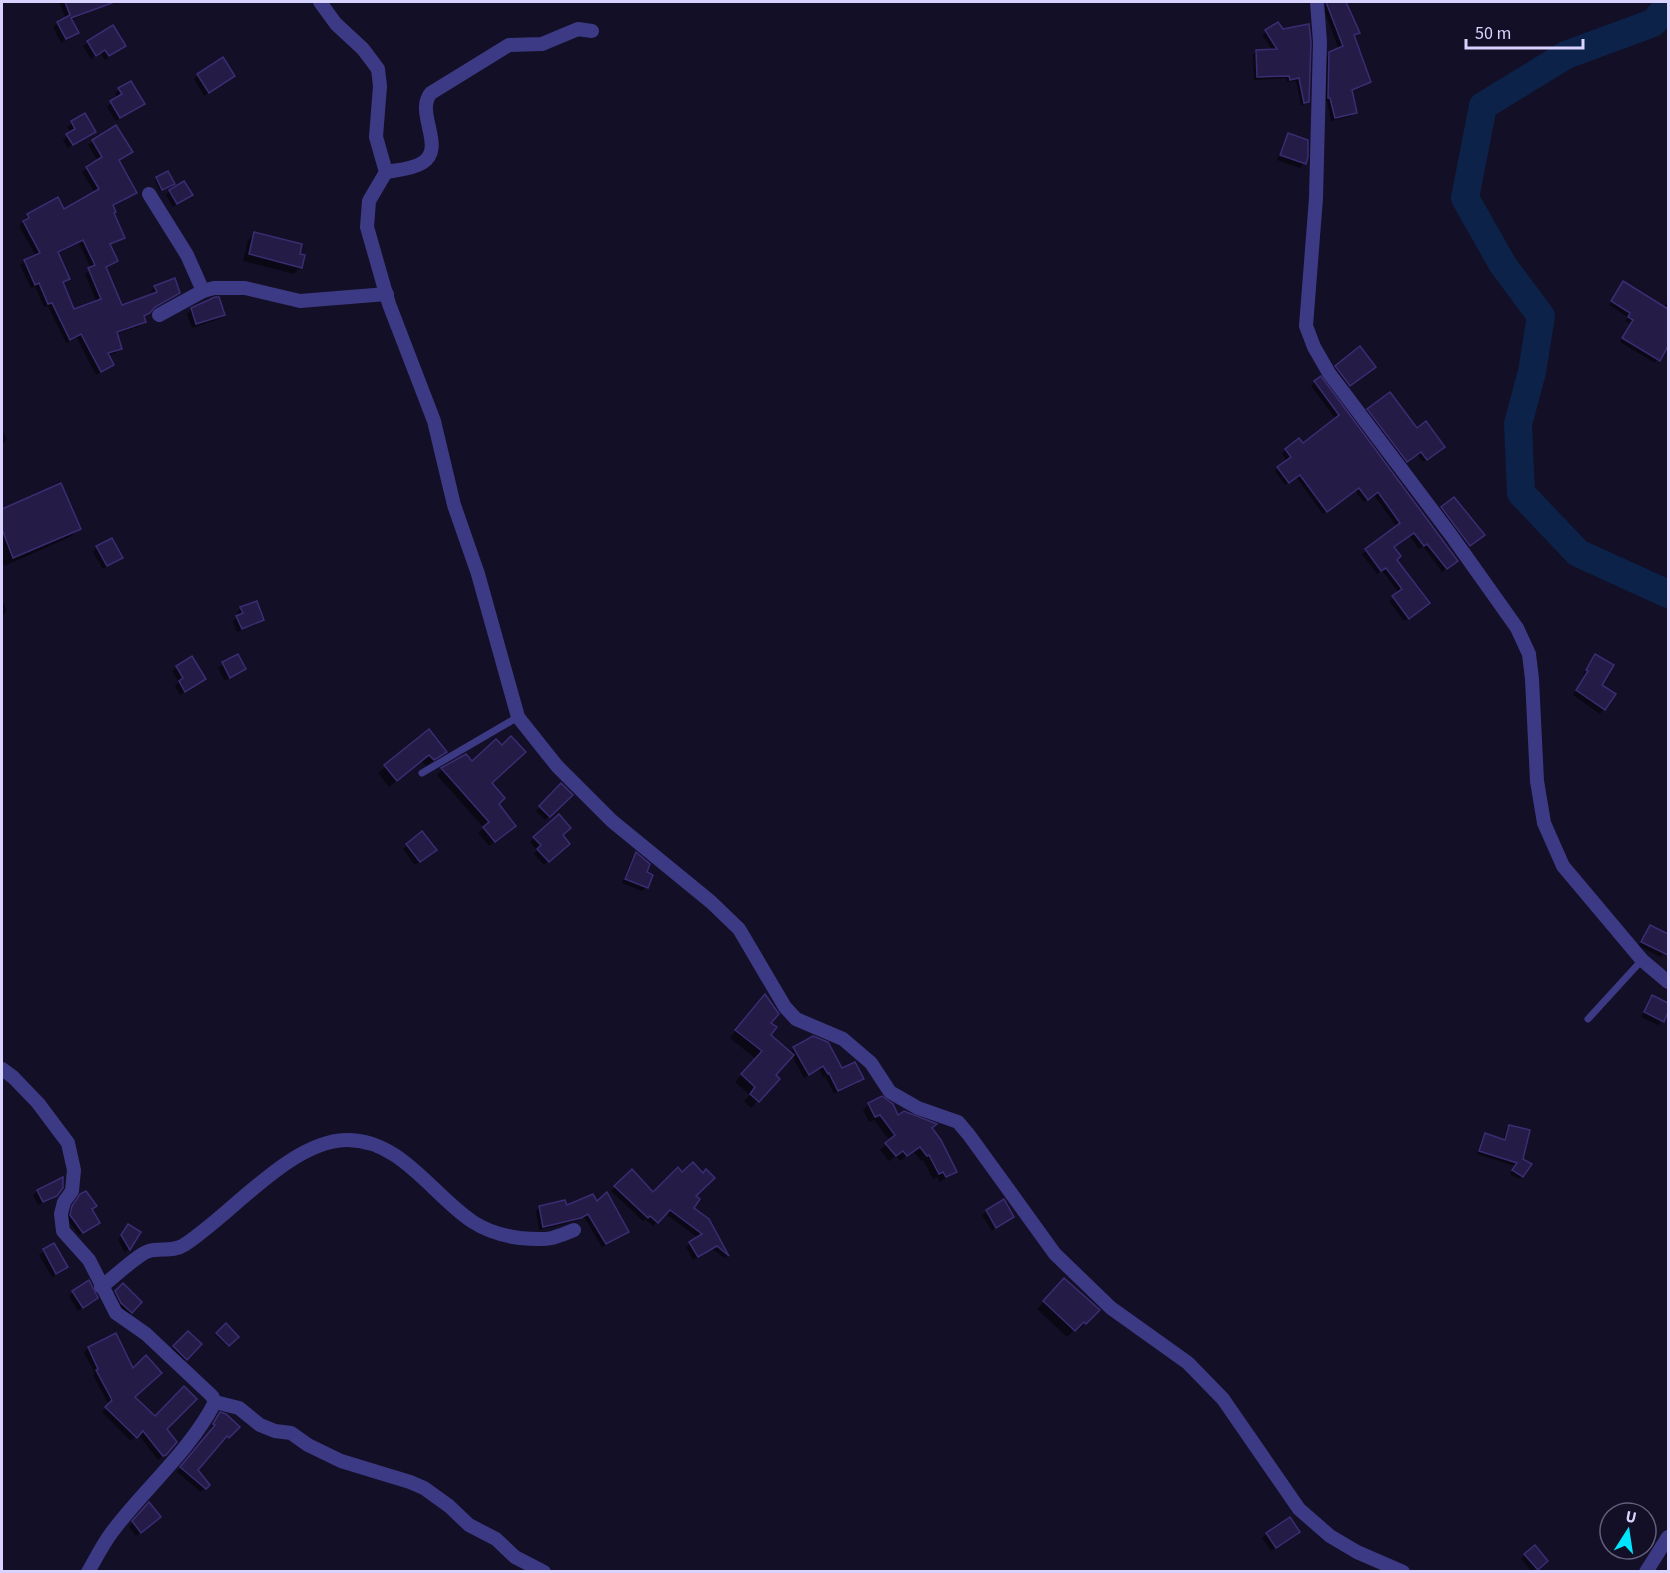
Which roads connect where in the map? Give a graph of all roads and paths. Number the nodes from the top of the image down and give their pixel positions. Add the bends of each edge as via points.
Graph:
1 (320, 2) edge
2 (1317, 2) edge
3 (592, 31) dead end
4 (386, 172) junction
5 (149, 194) dead end
6 (203, 291) junction
7 (387, 294) junction
8 (159, 315) dead end
9 (518, 717) junction
10 (422, 773) dead end
11 (1642, 960) junction
12 (1668, 982) edge
13 (1588, 1019) dead end
14 (2, 1069) edge
15 (574, 1230) dead end
16 (102, 1287) junction
17 (215, 1402) junction
18 (1668, 1537) edge
19 (88, 1572) edge
20 (544, 1572) edge
21 (1404, 1572) edge
22 (1646, 1572) edge

1 - 4 street via 378,69 376,137
2 - 11 street via 1320,42 1316,198 1306,326 1329,373 1517,628 1529,654 1537,781 1544,823 1563,866
3 - 4 street via 578,29 542,44 509,45 431,93 425,104 432,147 428,158 420,165
4 - 7 street via 366,213
5 - 6 street via 187,255
6 - 7 street via 245,288 300,301
6 - 8 street
7 - 9 street via 434,421 454,505 478,574
9 - 10 lane
9 - 21 street via 557,766 612,821 739,929 796,1019 843,1039 858,1050 890,1092 918,1108 958,1122 1055,1254 1111,1308 1188,1362 1223,1399 1299,1509 1330,1536
11 - 12 street
11 - 13 lane
14 - 16 street via 38,1103 68,1143 75,1170 72,1191 61,1214 63,1231 89,1260
15 - 16 street via 552,1238 532,1239 492,1231 459,1212 394,1154 361,1141 336,1141 295,1156 182,1246 147,1252
16 - 17 street via 116,1313 146,1334
17 - 19 street via 191,1442 111,1533
17 - 20 street via 239,1408 260,1425 291,1433 341,1461 424,1488 514,1557
18 - 22 street

